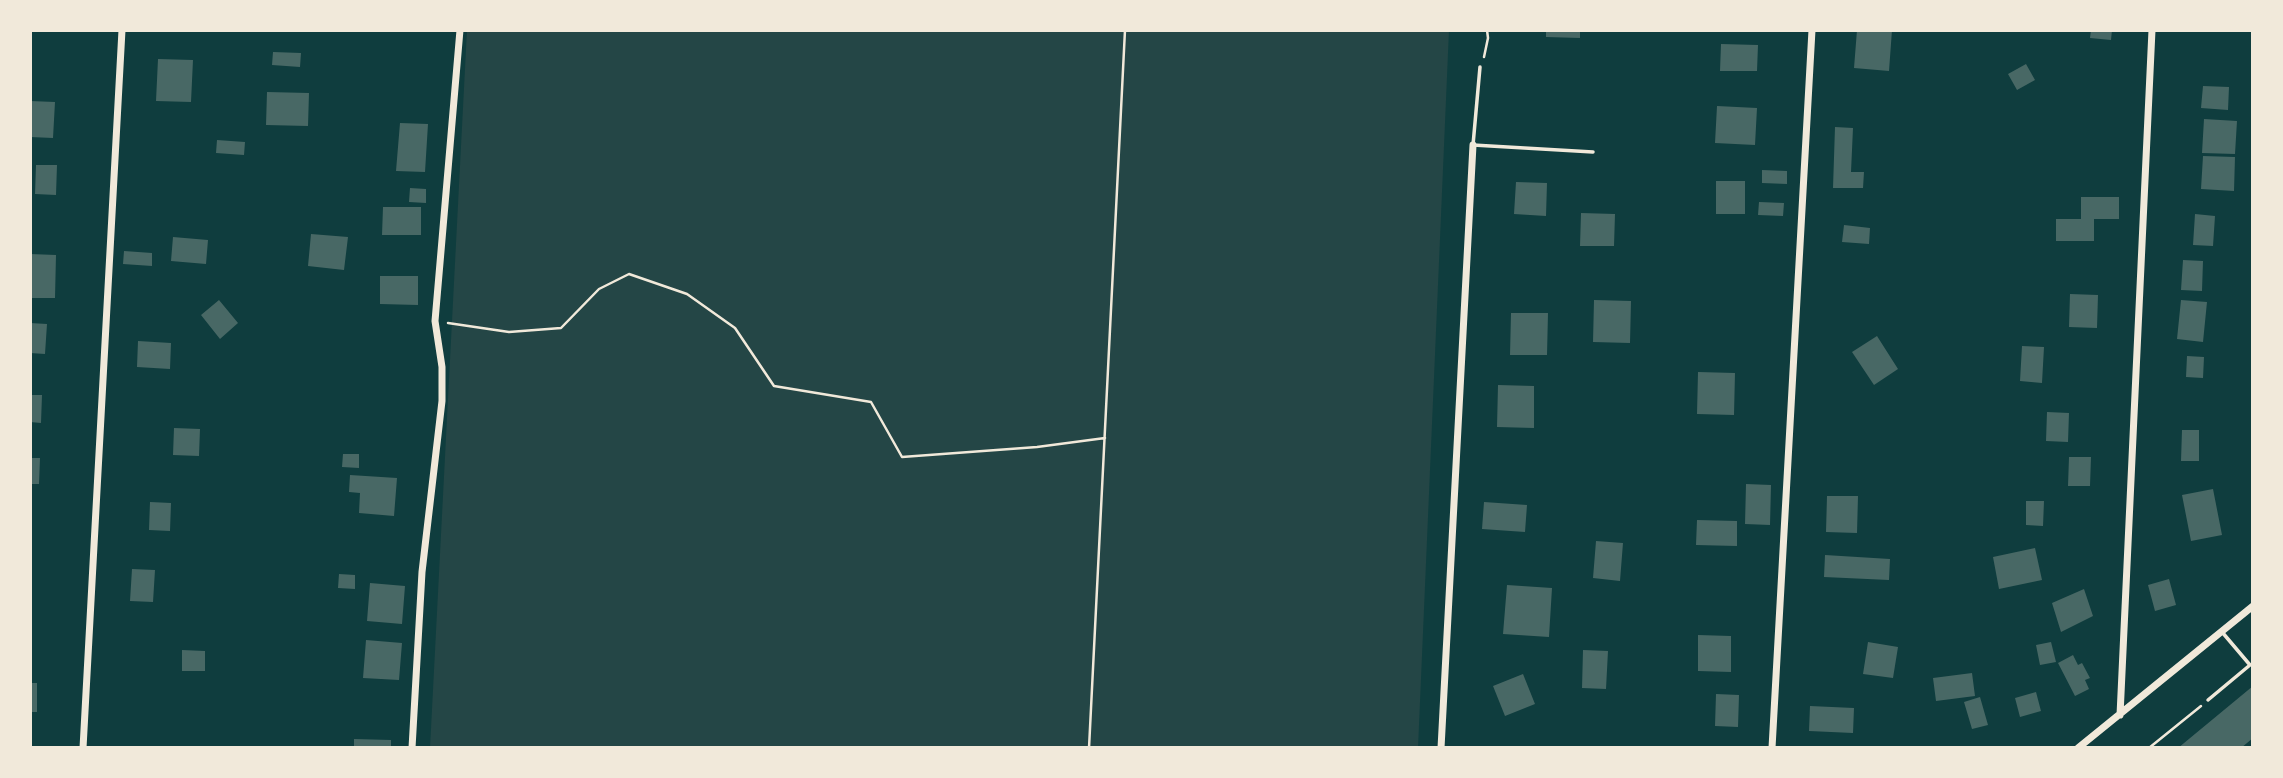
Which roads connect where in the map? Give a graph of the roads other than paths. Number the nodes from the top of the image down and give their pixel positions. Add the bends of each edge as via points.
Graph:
1 (122, 30) edge
2 (460, 30) edge
3 (1812, 30) edge
4 (2152, 30) edge
5 (1480, 67) road end
6 (1473, 145) junction
7 (1592, 152) dead end
8 (2253, 606) edge
9 (2222, 632) junction
10 (2208, 700) road end
11 (2120, 715) junction
12 (83, 748) edge
13 (412, 748) edge
14 (1441, 748) edge
15 (1772, 748) edge
16 (2078, 748) edge

1 - 12 street
2 - 13 street via 435,321 442,401 422,572
3 - 15 street
4 - 11 street
5 - 6 lane
6 - 7 lane
6 - 14 street
8 - 9 street
9 - 10 lane via 2250,665
9 - 11 street
11 - 16 street

